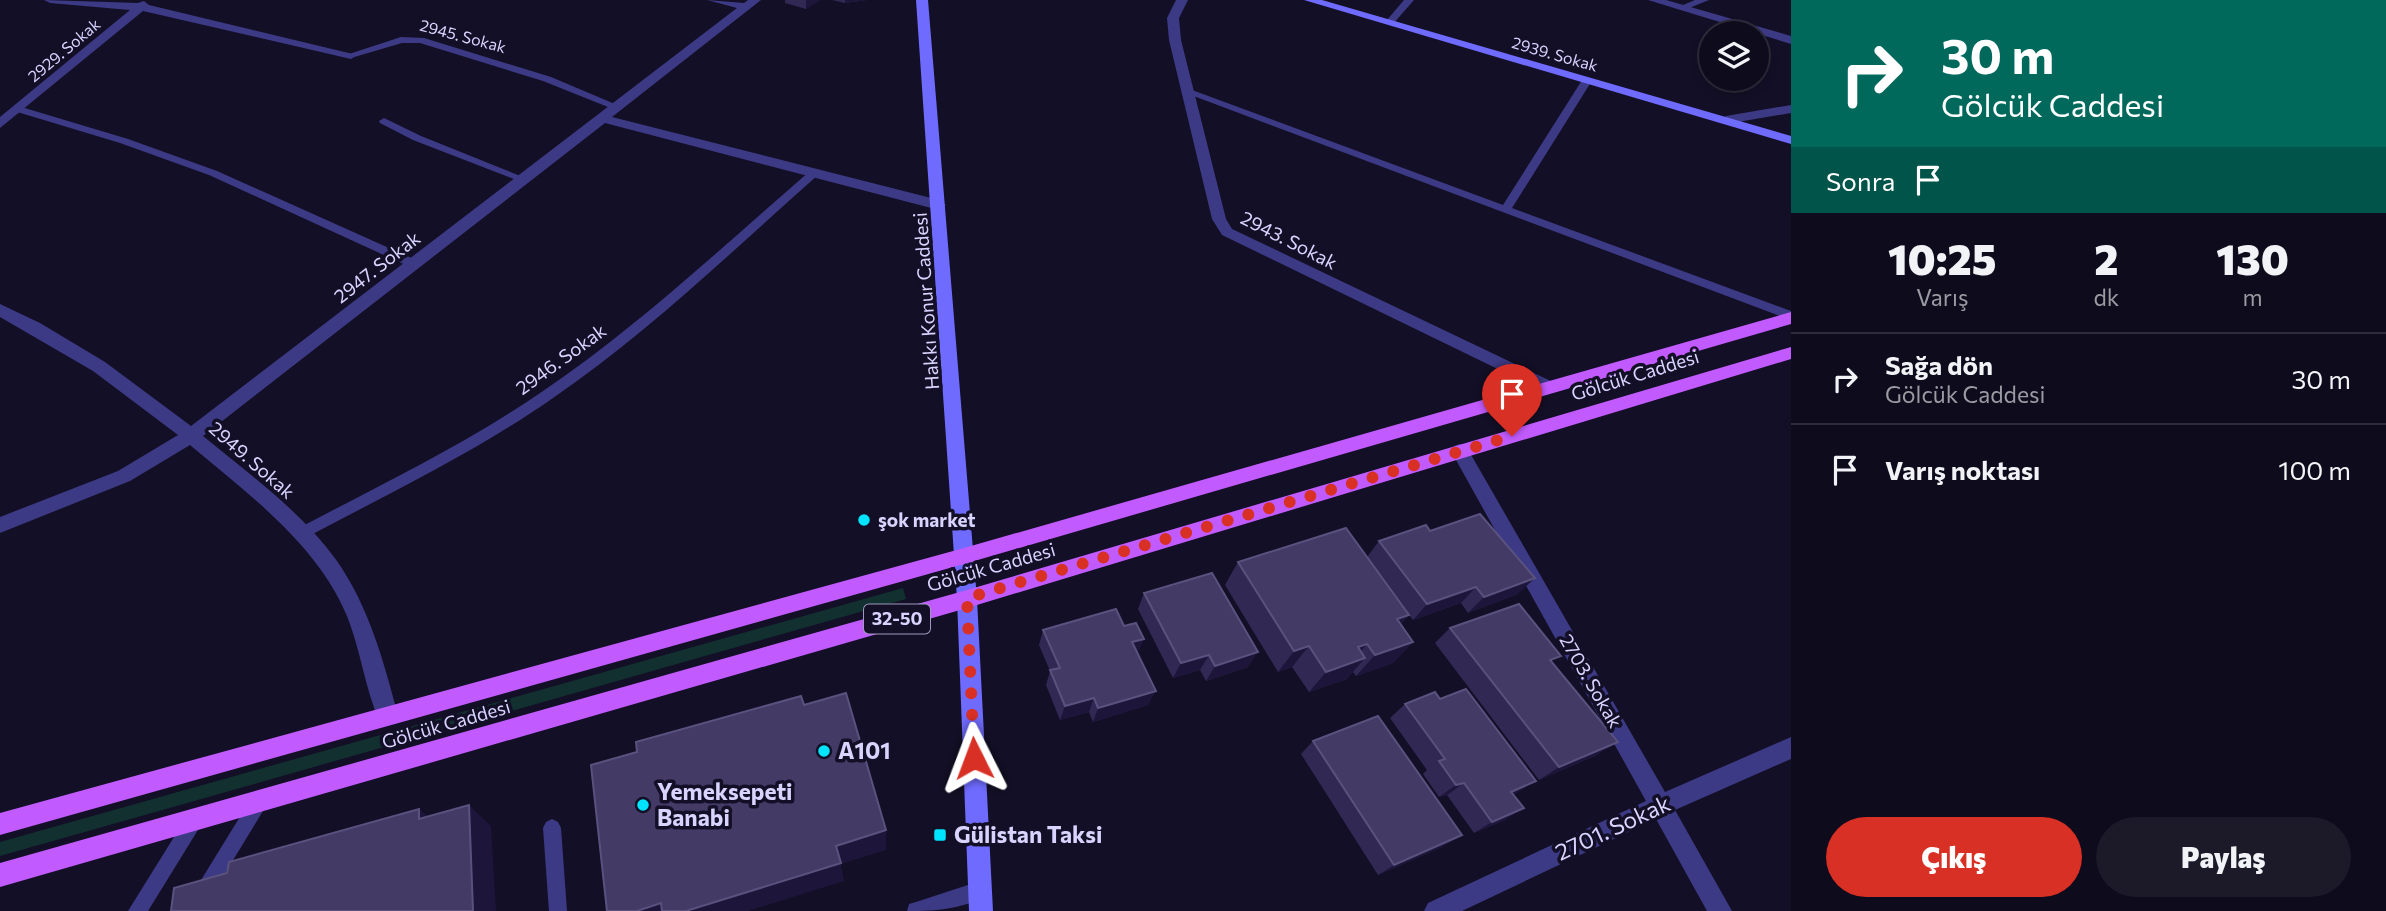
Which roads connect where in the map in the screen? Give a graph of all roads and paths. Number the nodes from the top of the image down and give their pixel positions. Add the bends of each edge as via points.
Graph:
1 (50, 0) edge
2 (713, 0) edge
3 (922, 0) edge
4 (1182, 0) edge
5 (1310, 0) edge
6 (1409, 0) edge
7 (1654, 0) edge
8 (1704, 0) edge
9 (750, 3) edge
10 (145, 4) edge
11 (1681, 8) junction
12 (1390, 22) junction
13 (1791, 40) edge
14 (351, 55) joint
15 (1588, 79) junction
16 (1188, 92) junction
17 (617, 107) junction
18 (18, 109) junction
19 (1791, 109) edge
20 (602, 118) junction
21 (1726, 120) junction
22 (384, 121) dead end
23 (0, 124) edge
24 (1791, 140) edge
25 (814, 173) junction
26 (523, 179) junction
27 (939, 205) junction
28 (1505, 210) junction
29 (414, 264) junction
30 (0, 310) edge
31 (1791, 317) edge
32 (1791, 353) edge
33 (1551, 388) junction
34 (192, 435) junction
35 (1460, 451) junction
36 (0, 526) edge
37 (302, 533) junction
38 (964, 556) junction
39 (967, 598) junction
40 (387, 716) junction
41 (1791, 748) edge
42 (260, 800) junction
43 (1661, 805) junction
44 (195, 819) junction
45 (0, 824) edge
46 (552, 828) dead end
47 (0, 875) edge
48 (980, 901) edge
49 (136, 911) edge
50 (191, 911) edge
51 (558, 911) edge
52 (916, 911) edge
53 (1436, 911) edge
54 (1720, 911) edge

1 - 10 street, 2945. Sokak
2 - 9 street
3 - 27 street, Hakkı Konur Caddesi
4 - 16 street, 2943. Sokak via 1173,28
5 - 12 street, 2939. Sokak
6 - 12 lane
7 - 11 street
8 - 11 lane
9 - 17 street, 2947. Sokak
10 - 14 street, 2945. Sokak
10 - 18 street, 2929. Sokak
11 - 13 street
12 - 15 street, 2939. Sokak
14 - 17 lane, 2945. Sokak via 401,40 421,40 547,79
15 - 21 street, 2939. Sokak
15 - 28 lane
16 - 28 lane
16 - 33 street, 2943. Sokak via 1219,219 1227,232
17 - 20 street, 2947. Sokak
18 - 23 street, 2929. Sokak
18 - 29 lane via 213,173
19 - 21 street
20 - 25 street
20 - 26 street, 2947. Sokak
21 - 24 street, 2939. Sokak
22 - 26 lane
25 - 27 street
25 - 37 lane, 2946. Sokak via 599,358 548,396
26 - 29 street, 2947. Sokak
27 - 38 street, Hakkı Konur Caddesi
28 - 31 lane
29 - 34 street, 2947. Sokak
30 - 34 street, 2949. Sokak via 89,359
31 - 33 main road, Gölcük Caddesi / 32-50
32 - 35 main road, Gölcük Caddesi / 32-50
33 - 38 main road, Gölcük Caddesi / 32-50
34 - 36 street, 2947. Sokak via 124,476
34 - 37 street, 2949. Sokak
35 - 39 main road, Gölcük Caddesi / 32-50
35 - 43 street, 2703. Sokak
37 - 40 street, 2949. Sokak via 338,579 359,620
38 - 39 street, Hakkı Konur Caddesi
38 - 40 main road, Gölcük Caddesi / 32-50
39 - 42 main road, Gölcük Caddesi / 32-50
39 - 48 street, Hakkı Konur Caddesi
40 - 45 main road, Gölcük Caddesi / 32-50
41 - 43 street, 2701. Sokak
42 - 44 main road, Gölcük Caddesi / 32-50
42 - 50 lane
43 - 53 street, 2701. Sokak
43 - 54 street, 2703. Sokak
44 - 47 main road, Gölcük Caddesi / 32-50
44 - 49 lane
46 - 51 lane
48 - 52 lane

